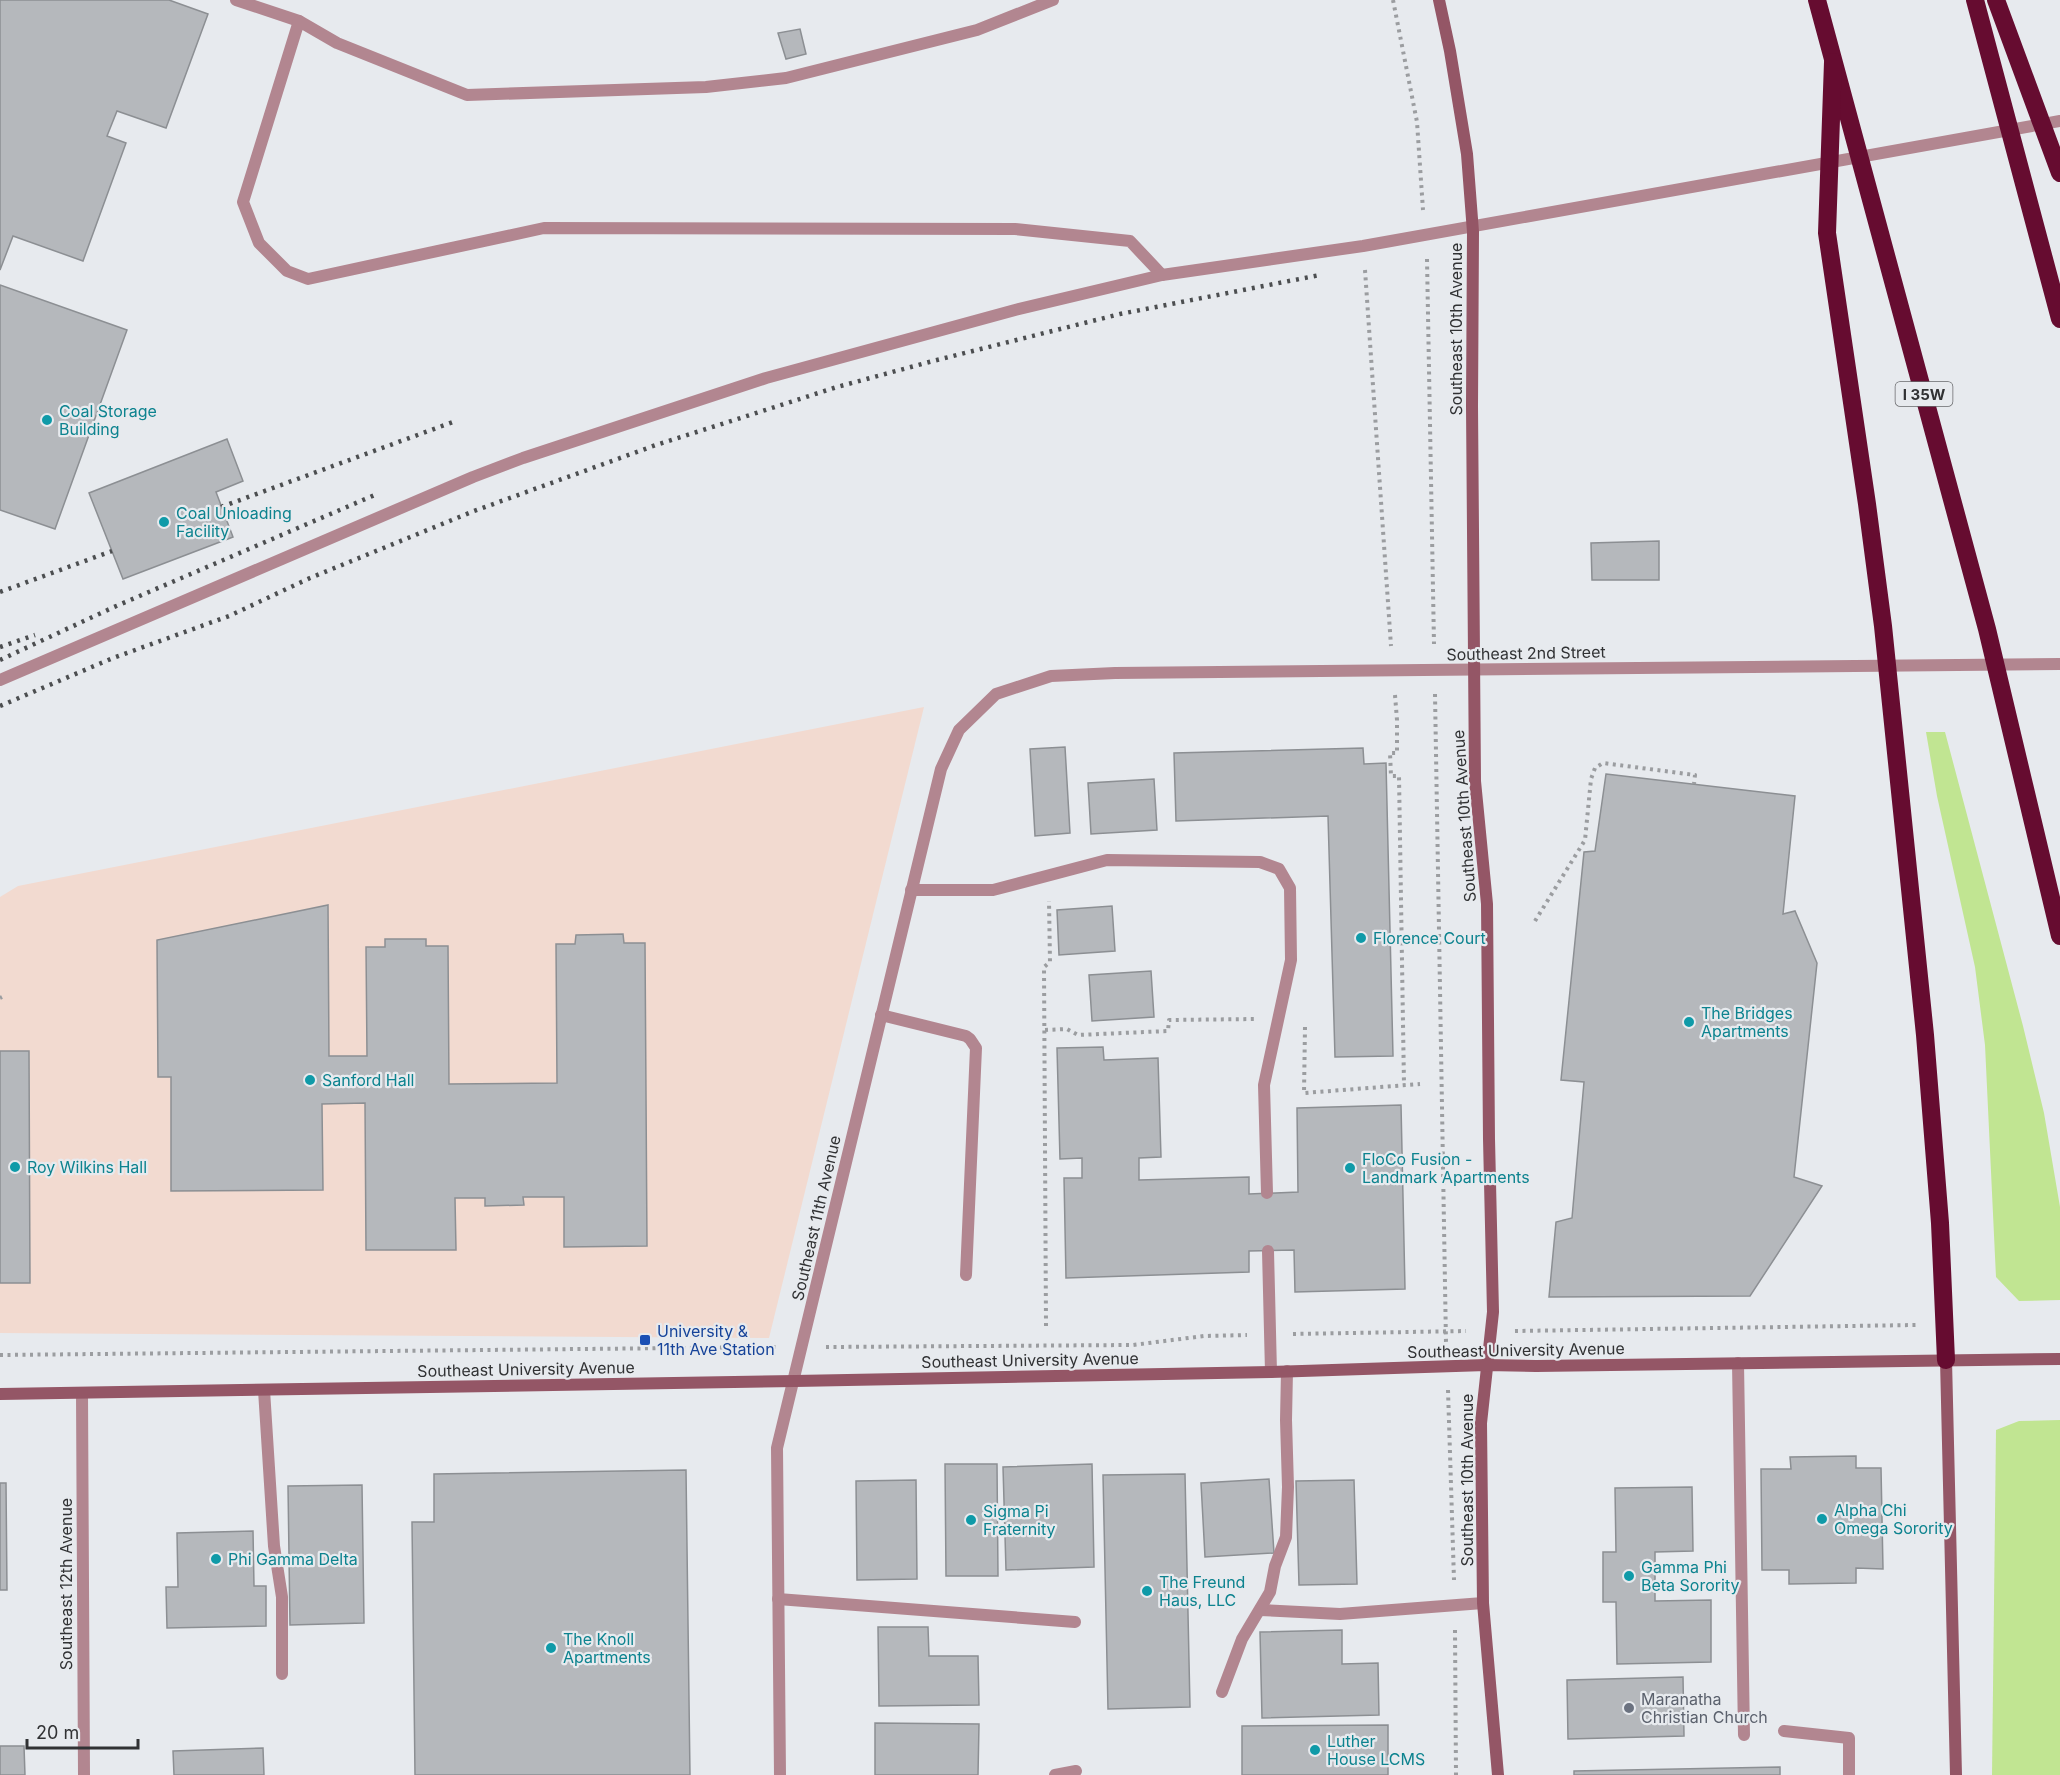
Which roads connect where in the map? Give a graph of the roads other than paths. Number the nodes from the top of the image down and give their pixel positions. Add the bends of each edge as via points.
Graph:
1 (236, 0) edge
2 (1053, 0) edge
3 (1439, 0) edge
4 (1817, 0) edge
5 (1975, 0) edge
6 (1996, 0) edge
7 (298, 21) junction
8 (1833, 62) junction
9 (2060, 121) edge
10 (2060, 173) edge
11 (1162, 275) junction
12 (2060, 319) edge
13 (2060, 664) edge
14 (0, 680) edge
15 (996, 694) joint
16 (911, 890) junction
17 (2060, 936) edge
18 (881, 1015) junction
19 (1267, 1194) dead end
20 (1268, 1251) dead end
21 (966, 1275) dead end
22 (2060, 1359) edge
23 (1946, 1360) junction
24 (1738, 1363) junction
25 (1486, 1365) junction
26 (1287, 1371) junction
27 (1271, 1372) junction
28 (795, 1381) junction
29 (264, 1390) junction
30 (82, 1393) junction
31 (0, 1394) edge
32 (778, 1599) junction
33 (1483, 1603) junction
34 (1260, 1610) junction
35 (1075, 1622) dead end
36 (282, 1674) dead end
37 (1222, 1692) dead end
38 (1784, 1731) dead end
39 (1744, 1735) dead end
40 (1076, 1771) dead end
41 (84, 1775) edge
42 (780, 1775) edge
43 (1055, 1775) edge
44 (1498, 1775) edge
45 (1849, 1775) edge
46 (1956, 1775) edge

1 - 7 street
2 - 7 street via 977,30 786,78 706,87 467,95 337,43
3 - 25 main road, Southeast 10th Avenue via 1467,154 1473,232 1475,781 1486,904 1493,1312
4 - 8 highway, I 35W
5 - 12 highway
6 - 10 highway
7 - 11 street via 243,202 260,243 287,271 308,279 544,228 1015,229 1130,241
8 - 17 highway, I 35W via 2011,727
8 - 23 highway via 1827,233 1883,626 1925,1035
9 - 11 street via 1363,246
11 - 14 street via 1015,310 766,378 523,458
13 - 15 street, Southeast 2nd Street via 1114,673 1051,676
15 - 16 street, Southeast 11th Avenue via 959,730 941,769
16 - 18 street, Southeast 11th Avenue
16 - 19 street via 993,890 1107,860 1260,862 1279,869 1290,888 1291,960 1264,1085
18 - 21 street via 966,1036 976,1048
18 - 28 street, Southeast 11th Avenue
20 - 27 street
22 - 23 main road, Southeast University Avenue
23 - 24 main road, Southeast University Avenue
23 - 46 main road
24 - 25 main road, Southeast University Avenue
24 - 39 street
25 - 26 main road, Southeast University Avenue
25 - 33 main road, Southeast 10th Avenue via 1480,1423
26 - 27 main road, Southeast University Avenue
26 - 34 street via 1286,1537 1270,1592
27 - 28 main road, Southeast University Avenue
28 - 29 main road, Southeast University Avenue
28 - 32 street, Southeast 11th Avenue via 777,1448
29 - 30 main road, Southeast University Avenue
29 - 36 street via 274,1546 282,1597
30 - 31 main road, Southeast University Avenue
30 - 41 street, Southeast 12th Avenue
32 - 35 street
32 - 42 street, Southeast 11th Avenue
33 - 34 street via 1340,1614
33 - 44 main road, Southeast 10th Avenue
34 - 37 street via 1242,1639
38 - 45 street via 1849,1738
40 - 43 street

